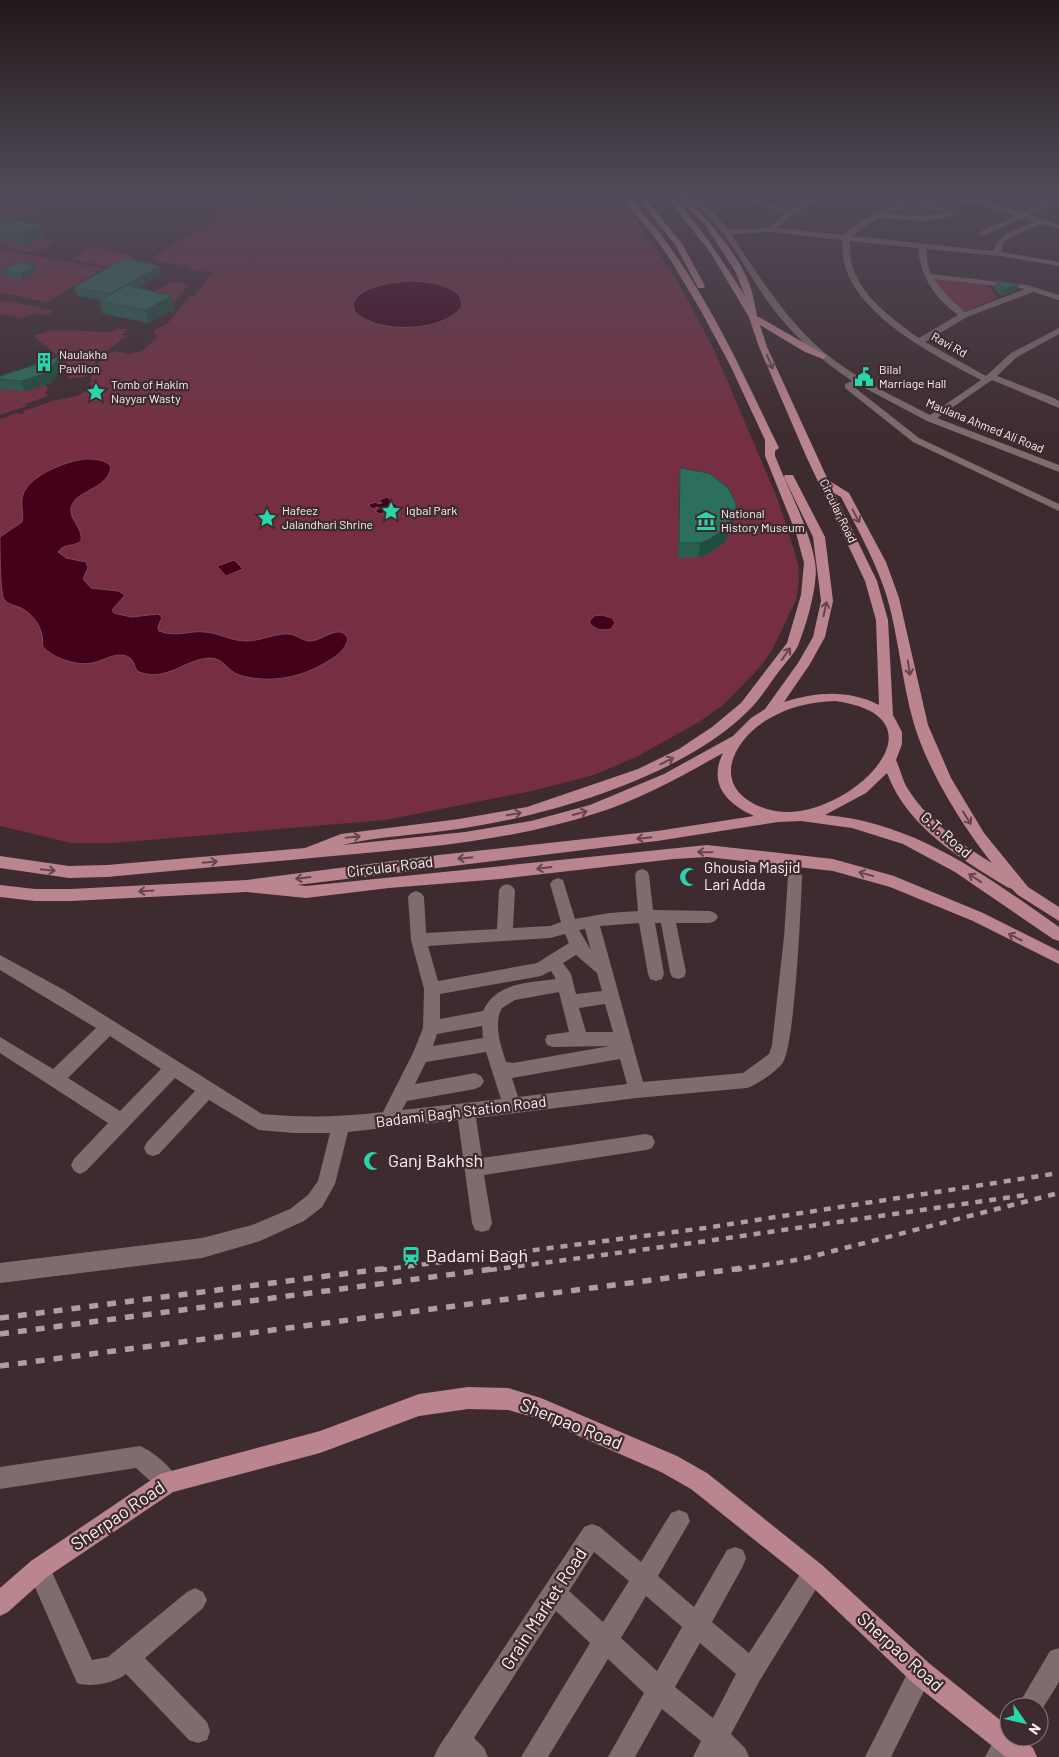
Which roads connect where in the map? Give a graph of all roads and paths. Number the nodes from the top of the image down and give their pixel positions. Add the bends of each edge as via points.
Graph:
1 (686, 279) edge
2 (698, 279) edge
3 (730, 279) edge
4 (743, 279) edge
5 (758, 279) edge
6 (855, 279) edge
7 (931, 279) edge
8 (953, 279) edge
9 (1035, 289) junction
10 (1059, 298) edge
11 (964, 315) junction
12 (753, 317) junction
13 (1059, 331) edge
14 (718, 334) junction
15 (919, 342) junction
16 (823, 356) junction
17 (989, 379) junction
18 (859, 381) junction
19 (1059, 405) edge
20 (930, 419) junction
21 (770, 439) junction
22 (1059, 469) edge
23 (824, 482) junction
24 (1059, 496) edge
25 (1054, 506) edge
26 (770, 712) junction
27 (886, 714) junction
28 (737, 739) junction
29 (889, 760) junction
30 (778, 817) junction
31 (796, 817) junction
32 (307, 853) junction
33 (0, 862) edge
34 (642, 876) dead end
35 (795, 876) dead end
36 (558, 884) dead end
37 (247, 886) junction
38 (507, 890) dead end
39 (1024, 891) junction
40 (2, 895) edge
41 (416, 897) dead end
42 (1059, 915) edge
43 (646, 916) junction
44 (667, 916) junction
45 (710, 917) dead end
46 (591, 922) junction
47 (570, 925) junction
48 (505, 934) junction
49 (1059, 935) edge
50 (419, 940) junction
51 (579, 945) junction
52 (1059, 958) edge
53 (0, 962) edge
54 (553, 962) junction
55 (603, 969) junction
56 (678, 972) dead end
57 (656, 974) dead end
58 (565, 984) junction
59 (432, 989) junction
60 (611, 996) junction
61 (570, 1002) junction
62 (490, 1017) junction
63 (108, 1026) junction
64 (431, 1028) junction
65 (553, 1040) dead end
66 (579, 1040) junction
67 (0, 1044) edge
68 (491, 1044) junction
69 (624, 1045) junction
70 (422, 1056) junction
71 (173, 1068) junction
72 (500, 1069) junction
73 (56, 1080) junction
74 (475, 1081) dead end
75 (208, 1089) junction
76 (637, 1090) junction
77 (402, 1094) junction
78 (512, 1106) junction
79 (466, 1111) junction
80 (388, 1120) junction
81 (121, 1122) junction
82 (341, 1125) junction
83 (646, 1142) dead end
84 (153, 1148) dead end
85 (80, 1165) dead end
86 (474, 1168) junction
87 (482, 1223) dead end
88 (0, 1273) edge
89 (0, 1478) edge
90 (168, 1482) junction
91 (679, 1521) dead end
92 (735, 1558) dead end
93 (39, 1569) junction
94 (814, 1573) junction
95 (644, 1580) junction
96 (554, 1593) junction
97 (195, 1600) dead end
98 (0, 1604) edge
99 (697, 1625) junction
100 (607, 1640) junction
101 (127, 1658) junction
102 (1059, 1660) edge
103 (751, 1671) junction
104 (921, 1673) junction
105 (660, 1691) junction
106 (1035, 1697) edge
107 (198, 1730) dead end
108 (711, 1747) edge
109 (1010, 1748) edge
110 (460, 1751) edge
111 (534, 1757) edge
112 (621, 1757) edge
113 (736, 1757) edge
114 (878, 1757) edge

1 - 14 main road, Circular Road
2 - 14 main road, Circular Road via 720,321
3 - 12 main road, Circular Road
4 - 12 main road, Circular Road
5 - 16 street, Maulana Ahmed Ali Road via 775,306
6 - 15 street, Ravi Rd via 871,302 891,322
7 - 11 street via 953,308
8 - 9 street
9 - 10 street
9 - 11 street
11 - 15 street
12 - 16 main road
12 -> 23 main road, Circular Road via 763,347
13 - 17 street via 1014,355
14 - 21 main road, Circular Road
15 - 17 street, Ravi Rd
16 - 18 street, Maulana Ahmed Ali Road
17 - 19 street, Ravi Rd
17 - 20 street
18 - 20 street, Maulana Ahmed Ali Road
18 - 25 street via 848,386 916,440
20 - 22 street, Maulana Ahmed Ali Road
26 -> 21 main road, Circular Road via 819,637 827,601 818,537
32 -> 21 main road via 341,839 526,812 581,795 643,772 684,752 746,706 794,644 808,595 810,563 770,456
23 - 27 main road, Circular Road via 861,559 878,604 885,660
23 -> 39 main road via 845,495 880,562 893,598 921,725 944,778 979,837
24 - 25 street
26 - 27 main road via 798,701 835,697 864,702
26 - 28 main road
27 - 29 main road via 895,739
28 - 30 main road via 725,763 726,787 750,808
32 -> 28 main road, Circular Road via 465,837 531,826 594,809 669,777
29 - 31 main road via 871,780 849,796 821,811
29 - 39 main road, G.T. Road via 899,785 930,825 972,858
30 - 31 main road
30 -> 37 main road, Circular Road via 657,836
49 -> 31 main road via 947,860 916,845 852,823
33 -> 32 main road, Circular Road via 69,872 108,871
34 - 43 street
35 - 76 street, Badami Bagh Station Road via 785,1016 776,1058 747,1080
36 - 47 street
37 -> 40 main road, Circular Road via 71,895
52 -> 37 main road via 978,916 894,882 833,865 707,851 306,892
38 - 48 street
39 - 42 main road
41 - 50 street
43 - 44 street
43 - 46 street
43 - 57 street
44 - 45 street
44 - 56 street
46 - 47 street
46 - 55 street
47 - 48 street via 550,932
47 - 51 street
48 - 50 street
50 - 59 street
51 - 54 street
51 - 55 street via 586,957
53 - 63 street, Badami Bagh Station Road
54 - 58 street
54 - 59 street via 541,969
55 - 60 street
58 - 61 street
58 - 62 street via 503,997
59 - 64 street
60 - 61 street
60 - 69 street
61 - 66 street
62 - 64 street
62 - 68 street
63 - 71 street, Badami Bagh Station Road
63 - 73 street
64 - 70 street
65 - 66 street
66 - 69 street
67 - 73 street
68 - 70 street
68 - 72 street
69 - 72 street via 512,1071
69 - 76 street
70 - 77 street
71 - 75 street, Badami Bagh Station Road
71 - 81 street
72 - 78 street
73 - 81 street
74 - 77 street
75 - 82 street, Badami Bagh Station Road via 259,1122 294,1126
75 - 84 street
76 - 78 street, Badami Bagh Station Road
77 - 80 street
78 - 79 street, Badami Bagh Station Road
79 - 80 street, Badami Bagh Station Road
79 - 86 street
80 - 82 street, Badami Bagh Station Road
81 - 85 street
82 - 88 street via 326,1184 315,1201 297,1215 253,1234 202,1248
83 - 86 street
86 - 87 street
89 - 90 street via 140,1457
90 - 93 main road, Sherpao Road
90 - 94 main road, Sherpao Road via 320,1442 420,1405 468,1398 508,1399 541,1409 669,1464 699,1481
91 - 95 street
92 - 99 street
93 - 98 main road, Sherpao Road
93 - 101 street via 86,1674 114,1668
94 - 103 street
94 - 104 main road, Sherpao Road
95 - 96 street, Grain Market Road via 592,1535
95 - 99 street, Grain Market Road
95 - 100 street
96 - 100 street
96 - 110 street, Grain Market Road
97 - 101 street
99 - 103 street, Grain Market Road
99 - 105 street
100 - 105 street
100 - 111 street
101 - 107 street
102 - 106 street
103 - 108 street
104 - 109 main road, Sherpao Road
104 - 114 street
105 - 108 street
105 - 112 street
108 - 113 street

